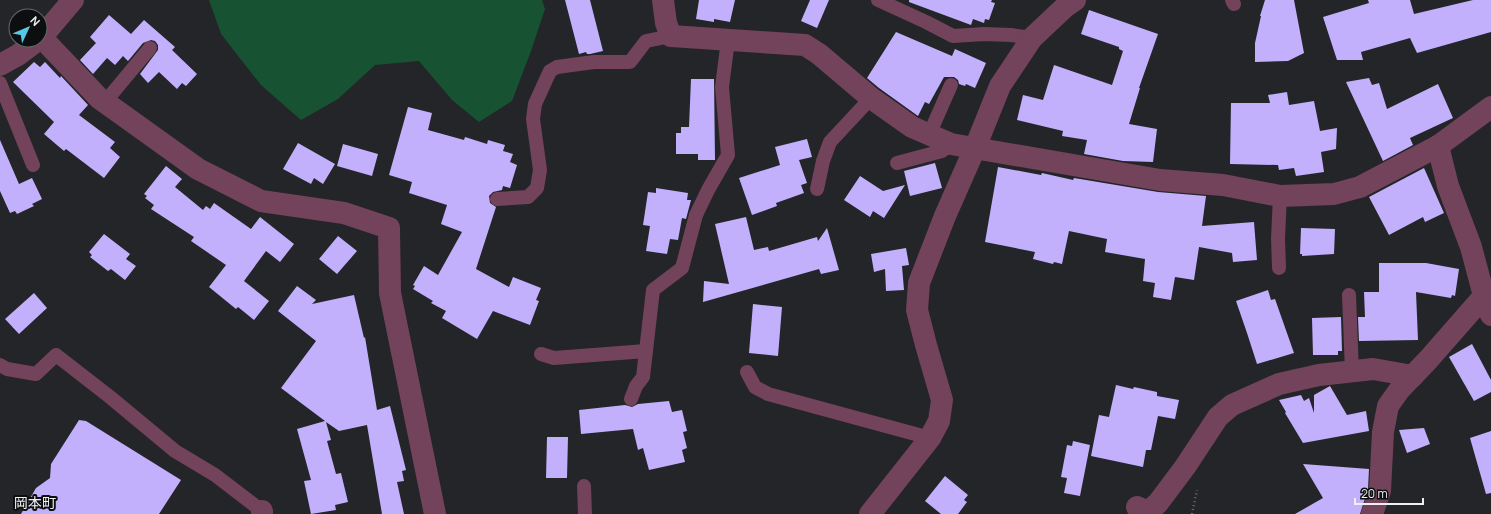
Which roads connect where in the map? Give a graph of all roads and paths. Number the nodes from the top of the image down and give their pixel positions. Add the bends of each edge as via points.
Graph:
1 (73, 0) edge
2 (663, 0) edge
3 (878, 0) edge
4 (1075, 0) edge
5 (48, 30) edge
6 (671, 36) junction
7 (1032, 38) junction
8 (728, 40) junction
9 (48, 47) edge
10 (28, 48) edge
11 (150, 48) dead end
12 (0, 65) edge
13 (0, 83) edge
14 (950, 85) dead end
15 (871, 98) junction
16 (105, 102) junction
17 (1491, 106) edge
18 (929, 135) junction
19 (951, 144) junction
20 (1438, 146) junction
21 (975, 148) junction
22 (897, 163) dead end
23 (33, 165) dead end
24 (817, 189) dead end
25 (1280, 196) junction
26 (497, 199) dead end
27 (1279, 268) dead end
28 (1350, 295) dead end
29 (1488, 305) edge
30 (646, 351) junction
31 (542, 354) dead end
32 (0, 365) edge
33 (747, 372) dead end
34 (1352, 372) junction
35 (1413, 376) junction
36 (631, 398) dead end
37 (930, 438) junction
38 (584, 486) dead end
39 (1137, 507) dead end
40 (262, 512) edge
41 (435, 514) edge
42 (585, 514) edge
43 (870, 514) edge
44 (1372, 514) edge

1 - 5 street
2 - 6 street via 666,23
3 - 7 lane via 953,36 1011,34
4 - 7 street
6 - 8 street
6 - 26 lane via 646,41 630,62 594,62 557,67 550,71 535,104 532,119 540,170 537,188 528,197
7 - 21 street via 1000,86
8 - 15 street via 805,45
8 - 30 lane via 722,87 728,155 696,216 682,268 653,290
9 - 16 street
10 - 12 street
11 - 16 lane
13 - 23 lane
14 - 18 lane
15 - 18 street via 912,127
15 - 24 lane via 830,142
16 - 41 street via 198,169 261,201 344,213 389,228 390,294
17 - 20 street
18 - 19 street
19 - 21 street
19 - 22 lane via 942,151
20 - 25 street via 1360,187 1334,194
20 - 29 street via 1448,186 1471,246
21 - 25 street via 1160,180 1223,185
21 - 37 street via 919,283 917,310 942,400 939,421
25 - 27 lane
28 - 34 lane
29 - 35 street
30 - 31 lane via 554,358
30 - 36 lane via 643,377
32 - 40 lane via 36,374 56,355 176,451 215,475
33 - 37 lane via 755,387 768,394
34 - 35 street via 1373,370
34 - 39 street via 1319,375 1280,384 1232,405 1218,417 1158,503 1148,512
35 - 44 street via 1388,406 1380,491
37 - 43 street
38 - 42 lane

